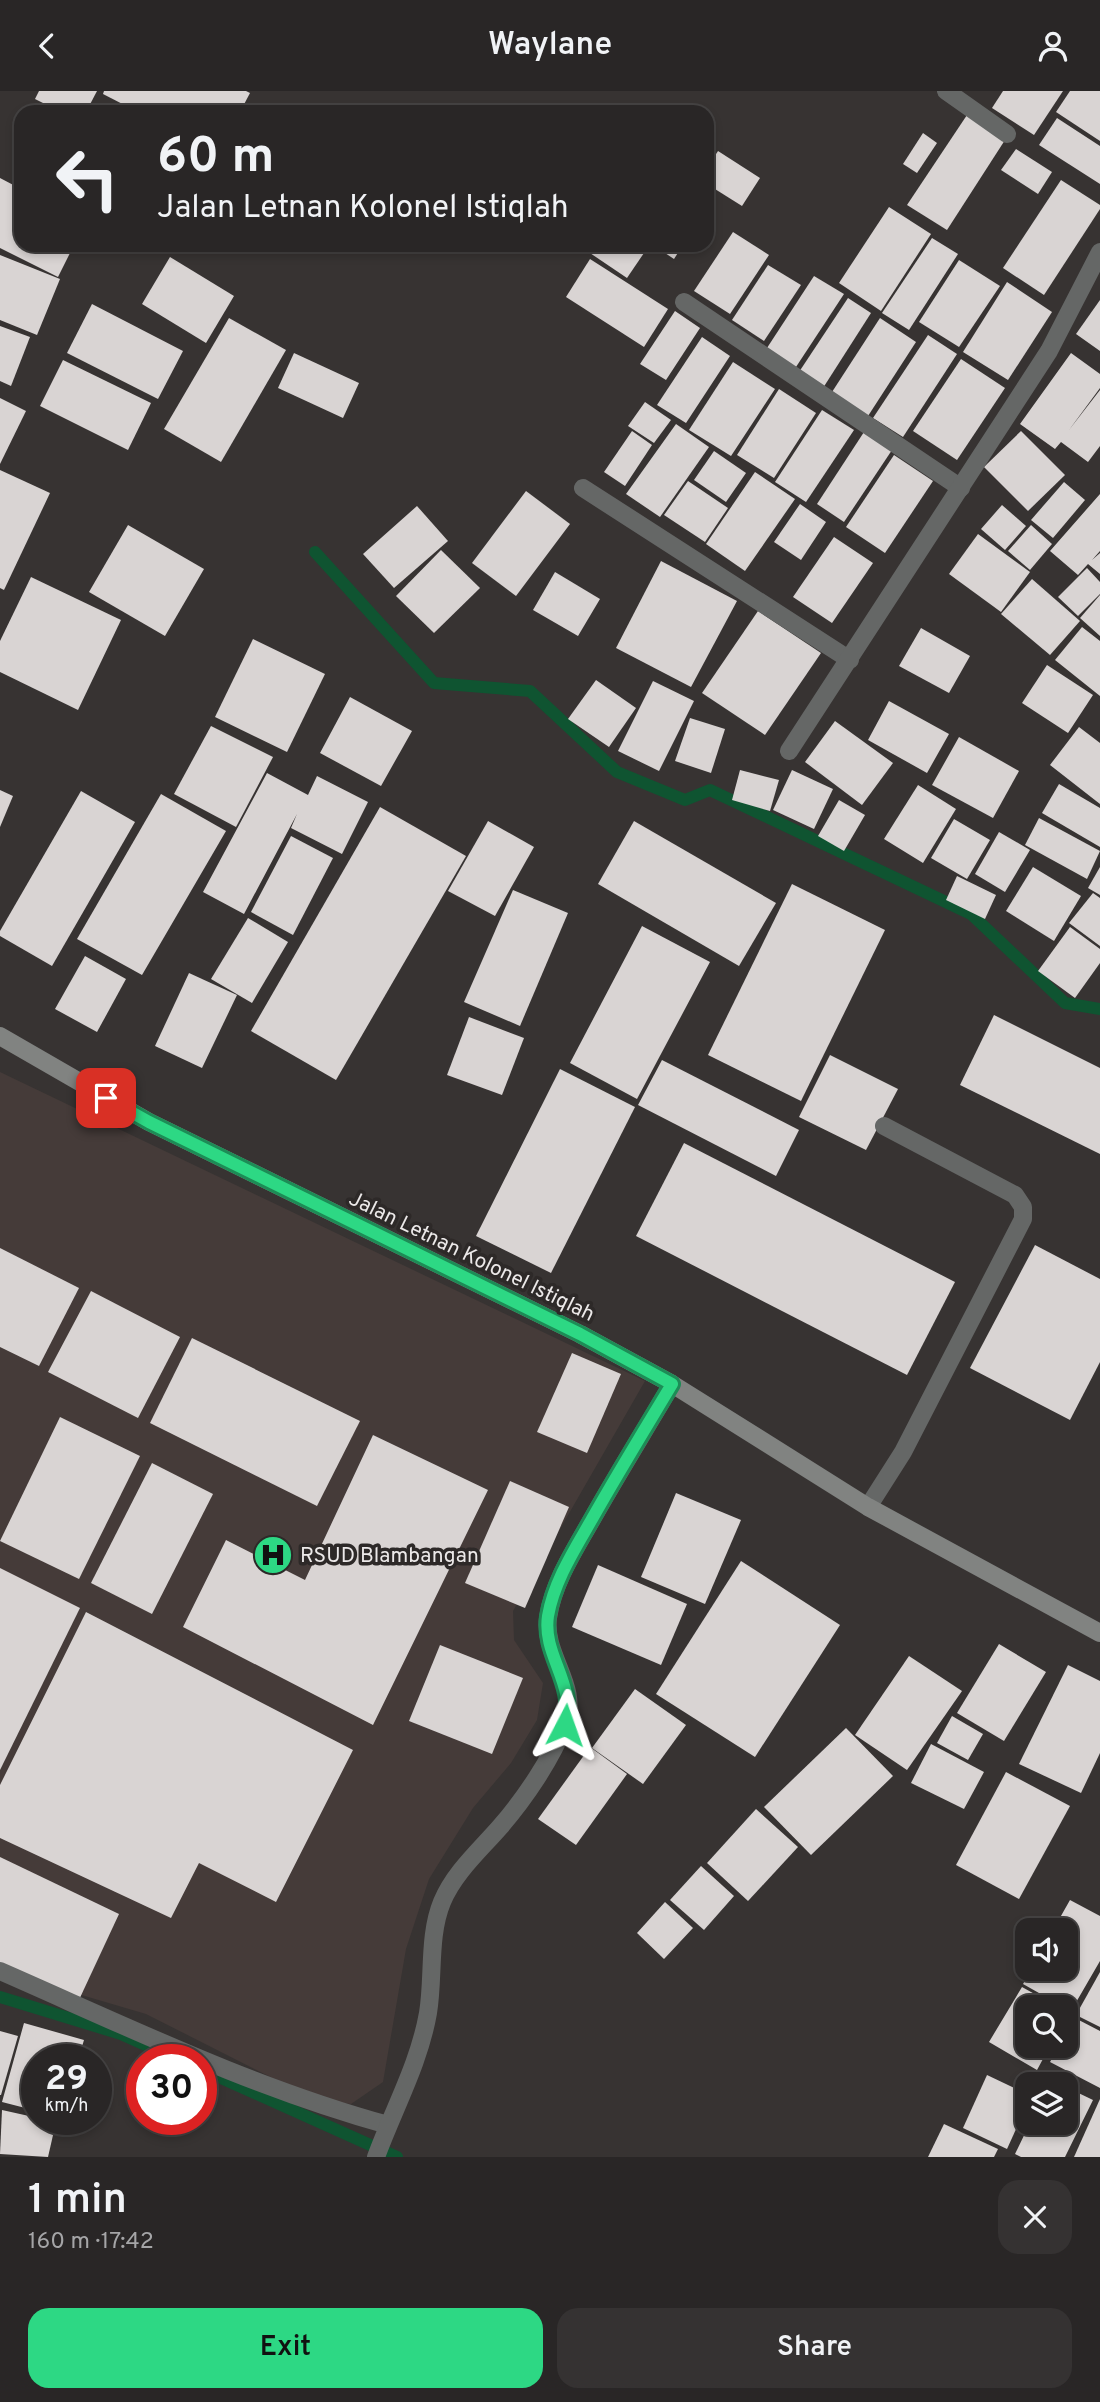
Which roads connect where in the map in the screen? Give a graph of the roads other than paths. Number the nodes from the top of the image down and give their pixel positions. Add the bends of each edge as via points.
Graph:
1 (946, 91) edge
2 (1007, 134) dead end
3 (1098, 260) edge
4 (684, 302) dead end
5 (583, 488) dead end
6 (961, 488) junction
7 (850, 660) junction
8 (789, 751) dead end
9 (0, 1036) edge
10 (884, 1126) dead end
11 (672, 1384) junction
12 (868, 1507) junction
13 (1100, 1633) edge
14 (0, 1971) edge
15 (387, 2128) junction
16 (376, 2157) edge

1 - 2 street
3 - 6 street via 1049,351
4 - 6 street
5 - 7 street
6 - 7 street
7 - 8 street
9 - 11 street, Jalan Letnan Kolonel Istiqlah via 149,1122
10 - 12 street via 1007,1190 1023,1206 1023,1219 903,1452
11 - 12 street, Jalan Letnan Kolonel Istiqlah
11 - 15 street via 568,1560 553,1596 548,1645 569,1699 565,1725 531,1784 451,1884 441,1904 423,2035 408,2085
12 - 13 street, Jalan Letnan Kolonel Istiqlah
14 - 15 street via 227,2070
15 - 16 street

